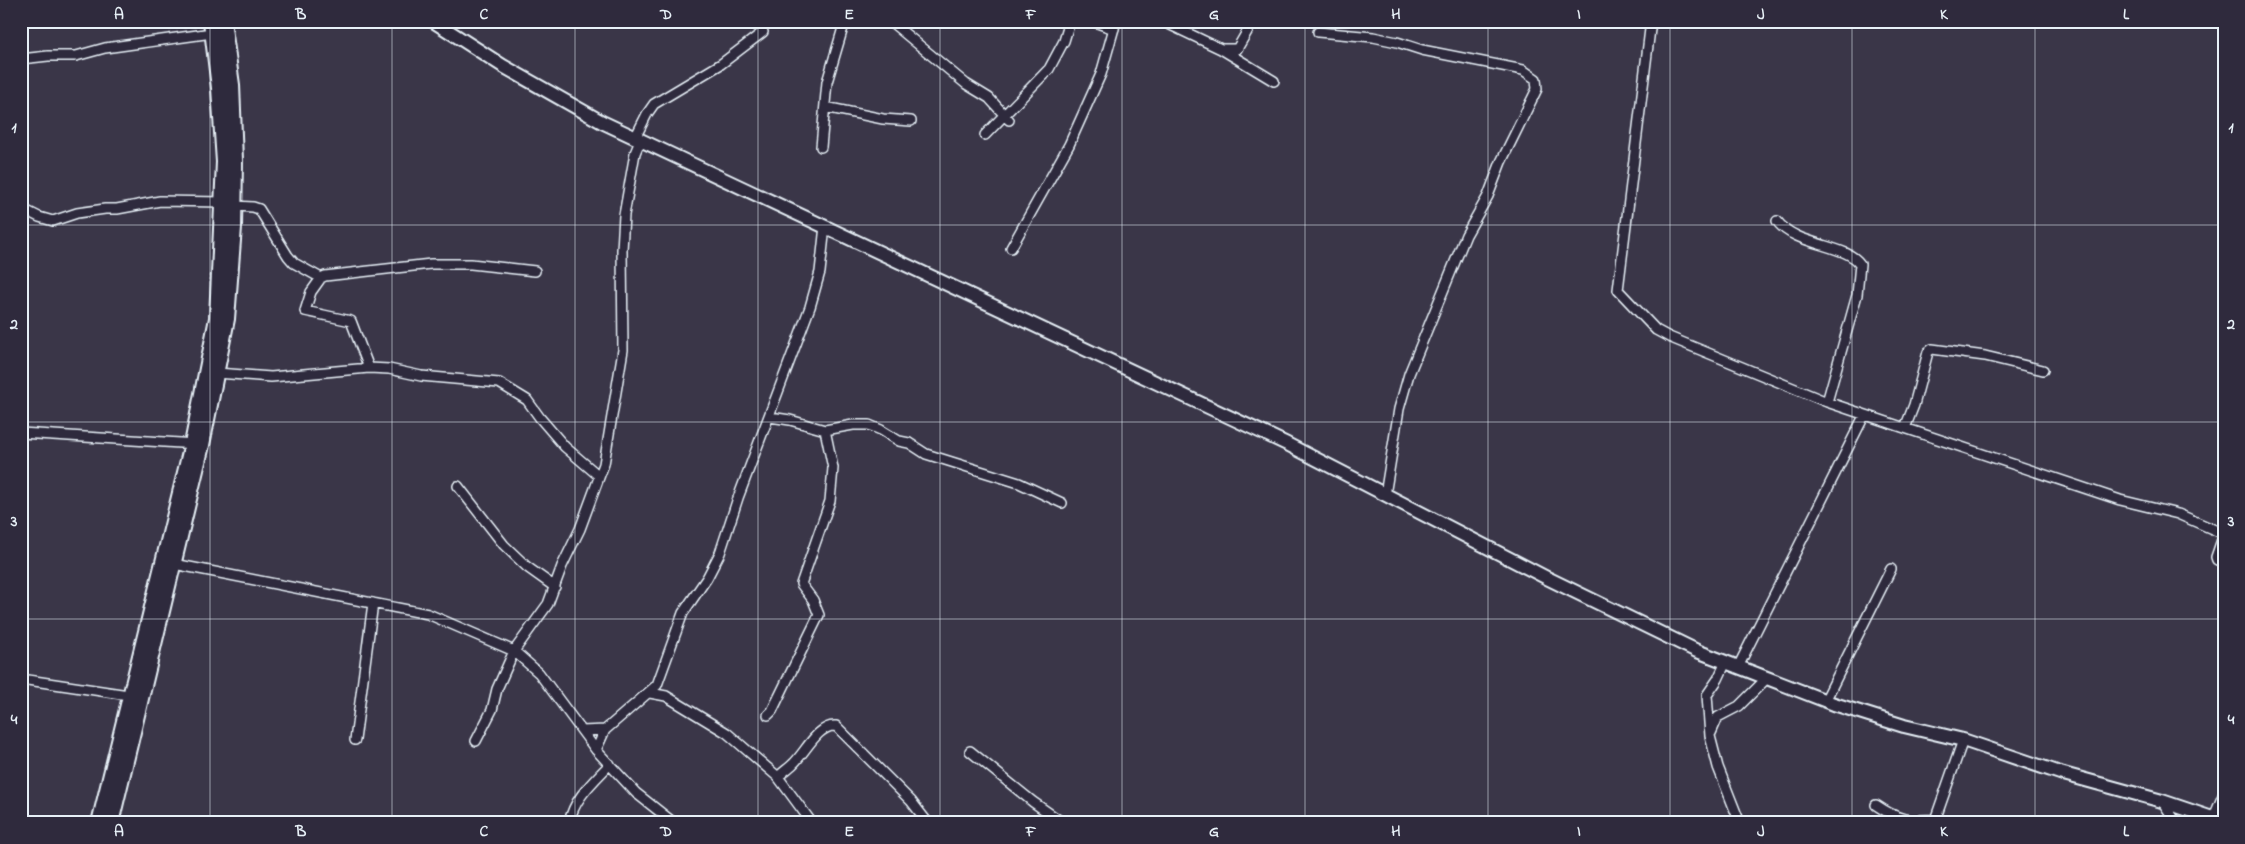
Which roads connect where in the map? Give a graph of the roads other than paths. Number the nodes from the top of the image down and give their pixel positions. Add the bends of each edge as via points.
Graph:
1 (224, 21) edge
2 (433, 21) edge
3 (844, 21) edge
4 (890, 21) edge
5 (1070, 21) edge
6 (1092, 21) edge
7 (1162, 21) edge
8 (1250, 21) edge
9 (1652, 21) edge
10 (1115, 25) edge
11 (212, 27) edge
12 (763, 32) dead end
13 (1318, 32) dead end
14 (1221, 48) junction
15 (21, 60) edge
16 (1274, 82) dead end
17 (825, 106) junction
18 (1007, 117) junction
19 (911, 121) dead end
20 (985, 135) dead end
21 (638, 140) junction
22 (821, 147) dead end
23 (228, 204) junction
24 (21, 208) edge
25 (1777, 220) dead end
26 (826, 226) junction
27 (1011, 248) dead end
28 (535, 271) dead end
29 (321, 278) junction
30 (369, 368) junction
31 (2044, 370) dead end
32 (216, 373) junction
33 (1827, 402) junction
34 (1864, 416) junction
35 (770, 417) junction
36 (1905, 428) junction
37 (825, 430) junction
38 (21, 433) edge
39 (197, 444) junction
40 (599, 476) junction
41 (458, 486) dead end
42 (1385, 495) junction
43 (1062, 503) dead end
44 (2224, 534) edge
45 (2224, 562) edge
46 (174, 564) junction
47 (1891, 569) dead end
48 (555, 587) junction
49 (373, 603) junction
50 (514, 651) junction
51 (1732, 665) junction
52 (1767, 678) junction
53 (21, 679) edge
54 (658, 683) junction
55 (650, 693) junction
56 (666, 696) junction
57 (136, 697) junction
58 (1825, 701) junction
59 (768, 715) dead end
60 (605, 730) junction
61 (582, 731) junction
62 (1710, 736) junction
63 (355, 740) dead end
64 (1962, 740) junction
65 (476, 741) dead end
66 (596, 750) junction
67 (970, 751) dead end
68 (610, 764) junction
69 (778, 777) junction
70 (2224, 793) edge
71 (2162, 802) junction
72 (1876, 806) dead end
73 (2188, 810) junction
74 (1935, 821) edge
75 (2173, 821) edge
76 (2218, 821) edge
77 (99, 823) edge
78 (111, 823) edge
79 (569, 823) edge
80 (674, 823) edge
81 (812, 823) edge
82 (928, 823) edge
83 (1063, 823) edge
84 (1740, 823) edge

1 - 23 main road via 232,85 235,160
2 - 21 street via 502,66
3 - 17 street via 827,82
4 - 18 street via 966,84 989,98
5 - 18 street via 1064,41 1049,69
6 - 10 street
7 - 14 street
8 - 14 street via 1237,49
9 - 33 street via 1618,290 1656,330 1669,337
10 - 27 street via 1101,74 1069,145
11 - 15 street via 76,56
11 - 23 main road
12 - 21 street via 721,64 654,104
13 - 42 street via 1372,37 1523,70 1537,81 1532,102 1488,196 1466,234 1409,374 1399,409
14 - 16 street
17 - 19 street via 883,119
17 - 22 street
18 - 20 street
21 - 26 street
21 - 40 street via 624,215 623,350 604,464
23 - 24 street via 160,201 77,213 53,221
23 - 29 street via 259,209 294,263
23 - 32 main road via 227,319
23 - 39 main road via 217,318
25 - 33 street via 1797,236 1845,254 1860,264 1857,295
26 - 35 street via 820,272 810,307
26 - 42 street via 1286,444
28 - 29 street via 471,264 431,264
29 - 30 street via 311,292 305,311 351,321
30 - 32 street via 271,377
30 - 40 street via 499,383 527,400 565,447
31 - 36 street via 1985,356 1932,349 1928,352
32 - 39 main road
33 - 34 street
34 - 36 street
34 - 51 street
35 - 37 street
35 - 54 street via 720,553 708,578 683,613
36 - 44 street via 2120,500 2178,514
37 - 43 street via 868,425 926,454 1019,483
37 - 59 street via 833,468 830,501 802,584 819,615
38 - 39 street
39 - 46 main road
39 - 57 main road
40 - 48 street
41 - 48 street via 504,545
42 - 51 street via 1547,578
44 - 45 street via 2216,556 2217,560
46 - 49 street
46 - 57 main road
47 - 58 street
48 - 50 street via 542,615
49 - 50 street via 428,614
49 - 63 street
50 - 61 street via 539,673
50 - 65 street via 497,689 492,710
51 - 52 street
51 - 62 street via 1707,695
52 - 58 street
52 - 62 street via 1739,706 1718,717
53 - 57 street
54 - 55 street
54 - 56 street
55 - 56 street
55 - 60 street
56 - 69 street via 727,733
57 - 77 main road
57 - 78 main road
58 - 64 street
60 - 61 street
60 - 66 street
61 - 66 street
62 - 84 street via 1718,767
64 - 71 street via 2060,773
64 - 74 street
66 - 68 street
67 - 83 street
68 - 79 street via 581,795 573,807
68 - 80 street via 636,793
69 - 81 street
69 - 82 street via 821,732 836,726 911,800
70 - 76 street
71 - 73 street
71 - 75 street
72 - 74 street via 1892,816 1913,822
73 - 75 street
73 - 76 street

